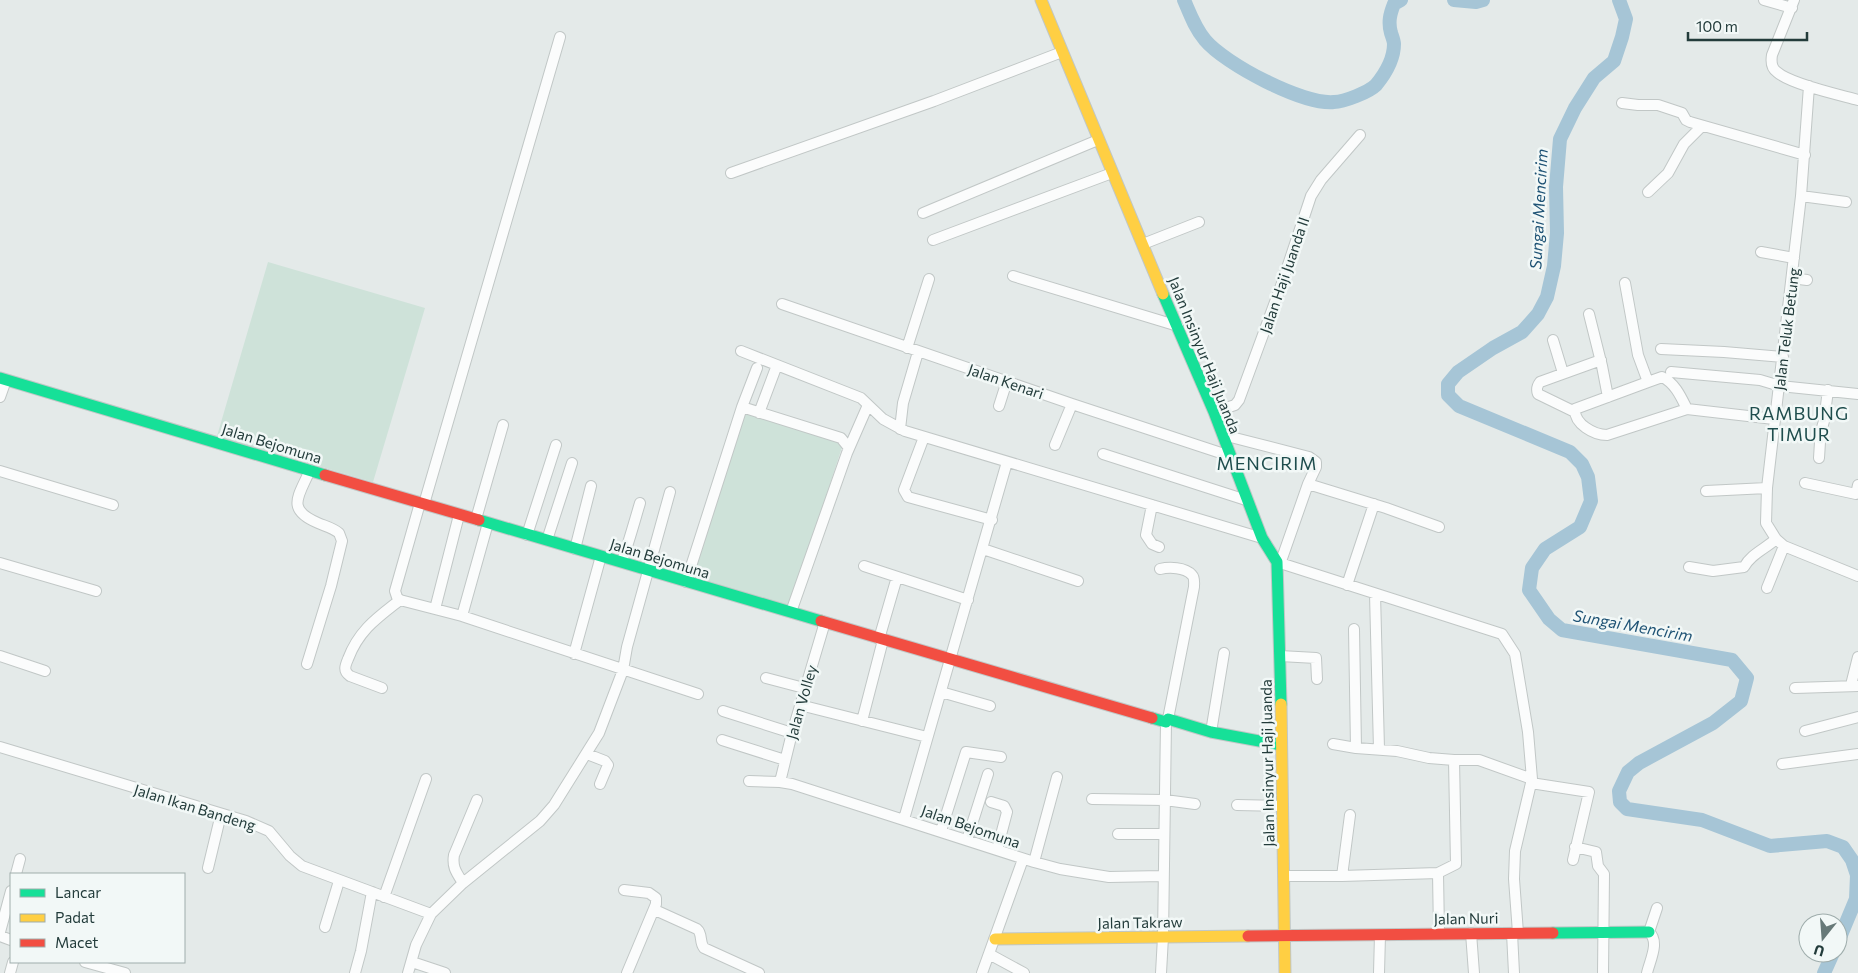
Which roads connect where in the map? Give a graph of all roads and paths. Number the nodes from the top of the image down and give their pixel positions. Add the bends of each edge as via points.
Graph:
1 (1041, 0) edge
2 (1764, 0) edge
3 (1793, 4) edge
4 (560, 37) dead end
5 (1062, 52) junction
6 (1809, 86) junction
7 (1858, 100) edge
8 (1622, 103) dead end
9 (1702, 126) junction
10 (1360, 134) dead end
11 (1098, 140) junction
12 (1805, 155) junction
13 (730, 173) dead end
14 (1112, 173) junction
15 (1648, 192) dead end
16 (1802, 196) junction
17 (1846, 202) dead end
18 (922, 213) dead end
19 (1199, 222) dead end
20 (933, 240) dead end
21 (1143, 244) junction
22 (1761, 252) dead end
23 (1794, 258) junction
24 (1014, 276) dead end
25 (1792, 278) junction
26 (929, 279) dead end
27 (1807, 280) dead end
28 (1625, 283) dead end
29 (782, 304) dead end
30 (1589, 314) dead end
31 (1178, 326) junction
32 (1553, 340) dead end
33 (907, 348) junction
34 (1661, 349) dead end
35 (741, 351) dead end
36 (918, 352) junction
37 (1783, 357) junction
38 (1601, 360) junction
39 (777, 365) junction
40 (756, 368) dead end
41 (1671, 372) dead end
42 (1564, 373) junction
43 (3, 379) edge
44 (1006, 381) junction
45 (1648, 382) junction
46 (1780, 386) junction
47 (1828, 390) junction
48 (1858, 394) edge
49 (0, 397) edge
50 (1608, 397) junction
51 (1072, 404) junction
52 (868, 405) junction
53 (998, 406) dead end
54 (742, 407) junction
55 (1687, 409) junction
56 (759, 412) junction
57 (1214, 412) junction
58 (1575, 412) junction
59 (1774, 419) junction
60 (503, 425) dead end
61 (900, 429) junction
62 (1223, 435) junction
63 (924, 436) junction
64 (556, 445) dead end
65 (1055, 445) dead end
66 (849, 448) junction
67 (1103, 454) dead end
68 (1230, 456) junction
69 (1819, 458) dead end
70 (1007, 462) junction
71 (572, 463) dead end
72 (310, 470) junction
73 (0, 471) edge
74 (1806, 483) dead end
75 (1308, 484) junction
76 (591, 486) dead end
77 (1858, 486) edge
78 (1767, 488) junction
79 (1706, 491) dead end
80 (670, 492) dead end
81 (1246, 500) junction
82 (640, 503) dead end
83 (422, 504) junction
84 (1374, 504) junction
85 (114, 505) dead end
86 (1152, 505) junction
87 (459, 515) junction
88 (476, 520) junction
89 (992, 520) junction
90 (488, 523) junction
91 (1439, 527) dead end
92 (527, 535) junction
93 (1262, 538) junction
94 (546, 540) junction
95 (1780, 542) junction
96 (1159, 547) dead end
97 (576, 549) junction
98 (983, 549) junction
99 (601, 556) junction
100 (622, 562) junction
101 (0, 563) edge
102 (1279, 563) junction
103 (864, 566) dead end
104 (1689, 567) dead end
105 (1160, 569) dead end
106 (648, 570) junction
107 (1858, 576) edge
108 (897, 577) junction
109 (1078, 581) dead end
110 (686, 582) junction
111 (1347, 585) junction
112 (1767, 588) dead end
113 (96, 591) dead end
114 (1375, 594) junction
115 (400, 600) junction
116 (968, 600) junction
117 (435, 609) junction
118 (791, 612) junction
119 (462, 616) junction
120 (825, 622) junction
121 (1354, 629) dead end
122 (881, 640) junction
123 (1224, 652) dead end
124 (574, 654) junction
125 (0, 656) edge
126 (1280, 656) junction
127 (1858, 657) edge
128 (951, 660) junction
129 (307, 664) dead end
130 (623, 670) junction
131 (45, 671) dead end
132 (766, 678) dead end
133 (1317, 679) dead end
134 (1855, 685) edge
135 (382, 688) dead end
136 (804, 688) junction
137 (1795, 688) dead end
138 (941, 692) junction
139 (698, 694) dead end
140 (800, 705) junction
141 (990, 706) dead end
142 (723, 712) dead end
143 (1858, 717) edge
144 (1167, 720) junction
145 (862, 721) junction
146 (1805, 731) dead end
147 (1211, 732) junction
148 (792, 733) junction
149 (927, 737) junction
150 (722, 740) dead end
151 (1333, 744) dead end
152 (1281, 745) junction
153 (0, 747) edge
154 (1356, 748) junction
155 (1379, 749) junction
156 (587, 754) junction
157 (1858, 754) edge
158 (1001, 757) dead end
159 (785, 760) junction
160 (1454, 760) junction
161 (1782, 764) dead end
162 (988, 774) dead end
163 (1057, 778) dead end
164 (426, 779) dead end
165 (749, 781) dead end
166 (1532, 781) junction
167 (780, 782) junction
168 (600, 784) dead end
169 (1092, 799) dead end
170 (477, 800) dead end
171 (1165, 800) junction
172 (992, 802) dead end
173 (1195, 804) dead end
174 (1237, 805) dead end
175 (1283, 806) junction
176 (222, 814) junction
177 (1350, 815) dead end
178 (904, 819) junction
179 (941, 831) junction
180 (1118, 834) dead end
181 (1164, 834) junction
182 (967, 840) junction
183 (1575, 847) junction
184 (997, 850) junction
185 (20, 859) dead end
186 (1573, 860) dead end
187 (1028, 861) junction
188 (208, 868) dead end
189 (16, 873) edge
190 (1438, 873) junction
191 (1164, 876) junction
192 (1284, 876) junction
193 (1342, 876) junction
194 (339, 881) junction
195 (463, 883) junction
196 (624, 890) dead end
197 (372, 892) junction
198 (10, 895) edge
199 (384, 897) junction
200 (1657, 908) dead end
201 (655, 910) junction
202 (431, 914) junction
203 (325, 927) dead end
204 (0, 932) edge
205 (1604, 932) junction
206 (1649, 932) junction
207 (1439, 933) junction
208 (1472, 933) junction
209 (1515, 933) junction
210 (1284, 935) junction
211 (1380, 935) junction
212 (1163, 937) junction
213 (995, 939) junction
214 (989, 954) junction
215 (412, 962) junction
216 (89, 963) edge
217 (125, 973) edge
218 (356, 973) edge
219 (408, 973) edge
220 (444, 973) edge
221 (628, 973) edge
222 (759, 973) edge
223 (982, 973) edge
224 (1024, 973) edge
225 (1161, 973) edge
226 (1285, 973) edge
227 (1379, 973) edge
228 (1474, 973) edge
229 (1514, 973) edge
230 (1603, 973) edge
231 (1647, 973) edge

1 - 5 street, Jalan Insinyur Haji Juanda
2 - 3 street
3 - 6 street via 1771,62 1777,73
4 - 83 street
5 - 11 street, Jalan Insinyur Haji Juanda
5 - 13 street via 927,104
6 - 7 street
6 - 12 street, Jalan Teluk Betung
8 - 9 street via 1661,106 1682,113 1688,121
9 - 12 street
9 - 15 street via 1681,147 1668,173
10 - 57 street, Jalan Haji Juanda II via 1311,196 1240,400
11 - 14 street, Jalan Insinyur Haji Juanda
11 - 18 street
12 - 16 street, Jalan Teluk Betung
14 - 20 street
14 - 21 street, Jalan Insinyur Haji Juanda
16 - 17 street
16 - 23 street, Jalan Teluk Betung
19 - 21 street
21 - 31 street, Jalan Insinyur Haji Juanda
22 - 23 street
23 - 25 street, Jalan Teluk Betung
24 - 31 street
25 - 27 street
25 - 37 street, Jalan Teluk Betung
26 - 33 street
28 - 45 street via 1638,355
29 - 33 street, Jalan Kenari
30 - 38 street
31 - 57 street, Jalan Insinyur Haji Juanda
32 - 42 street
33 - 36 street, Jalan Kenari
34 - 37 street
35 - 39 street
36 - 44 street, Jalan Kenari
36 - 61 street via 903,404
37 - 46 street, Jalan Teluk Betung
38 - 42 street
38 - 50 street
39 - 52 street via 861,398
39 - 56 street
40 - 54 street
41 - 46 street via 1760,380
42 - 58 street via 1540,382 1537,391
43 - 49 street
43 - 72 street, Jalan Bejomuna
44 - 51 street, Jalan Kenari
44 - 53 street
45 - 50 street
45 - 55 street via 1662,377 1667,380
46 - 47 street
46 - 59 street, Jalan Teluk Betung
47 - 48 street
47 - 69 street via 1819,438
50 - 58 street via 1575,409
51 - 65 street
51 - 68 street, Jalan Kenari
52 - 61 street
52 - 66 street
54 - 56 street
54 - 110 street
55 - 58 street via 1607,435 1585,427
55 - 59 street
56 - 66 street via 841,438
57 - 62 street, Jalan Insinyur Haji Juanda
59 - 78 street, Jalan Teluk Betung
60 - 88 street
61 - 63 street
62 - 68 street, Jalan Insinyur Haji Juanda
62 - 75 street via 1313,459 1316,467
63 - 70 street
63 - 89 street via 905,494
64 - 92 street
66 - 118 street
67 - 81 street
68 - 81 street, Jalan Insinyur Haji Juanda
70 - 86 street
70 - 89 street
71 - 94 street
72 - 83 street, Jalan Bejomuna
72 - 129 street via 298,499 299,513 339,533 342,541
73 - 85 street
74 - 77 street via 1856,494
75 - 84 street
75 - 102 street
76 - 97 street
78 - 79 street
78 - 95 street, Jalan Teluk Betung via 1766,523
80 - 106 street
81 - 93 street, Jalan Insinyur Haji Juanda
82 - 100 street
83 - 87 street, Jalan Bejomuna
83 - 115 street via 395,591
84 - 91 street
84 - 111 street
86 - 93 street
86 - 96 street via 1146,535 1152,544
87 - 88 street, Jalan Bejomuna
87 - 117 street
88 - 90 street, Jalan Bejomuna
89 - 98 street
90 - 92 street, Jalan Bejomuna
90 - 119 street
92 - 94 street, Jalan Bejomuna
93 - 102 street, Jalan Insinyur Haji Juanda
94 - 97 street, Jalan Bejomuna
95 - 104 street via 1752,556 1744,567 1713,571
95 - 107 street
95 - 112 street
97 - 99 street, Jalan Bejomuna
98 - 109 street
98 - 116 street
99 - 100 street, Jalan Bejomuna
99 - 124 street
100 - 106 street, Jalan Bejomuna
101 - 113 street
102 - 111 street
102 - 126 street, Jalan Insinyur Haji Juanda
103 - 108 street
105 - 144 street via 1186,572 1194,578
106 - 110 street, Jalan Bejomuna
106 - 130 street
108 - 116 street
108 - 122 street
110 - 118 street, Jalan Bejomuna
111 - 114 street
114 - 155 street
114 - 166 street via 1502,634 1515,654 1528,732
115 - 117 street
115 - 135 street via 360,634 345,668 350,676
116 - 128 street
117 - 119 street
118 - 120 street, Jalan Bejomuna
119 - 124 street
120 - 122 street, Jalan Bejomuna
120 - 136 street, Jalan Volley
121 - 154 street
122 - 128 street, Jalan Bejomuna
122 - 145 street
123 - 147 street
124 - 130 street
125 - 131 street
126 - 133 street via 1316,658
126 - 152 street, Jalan Insinyur Haji Juanda
127 - 134 street
128 - 138 street, Jalan Bejomuna
128 - 144 street
130 - 139 street
130 - 156 street via 599,733
132 - 136 street
134 - 137 street
136 - 140 street, Jalan Volley
138 - 141 street
138 - 149 street, Jalan Bejomuna
140 - 145 street
140 - 148 street, Jalan Volley
142 - 148 street
143 - 146 street
144 - 147 street
144 - 171 street
145 - 149 street
147 - 152 street
148 - 159 street, Jalan Volley
149 - 178 street, Jalan Bejomuna
150 - 159 street
151 - 154 street
152 - 175 street, Jalan Insinyur Haji Juanda
153 - 176 street, Jalan Ikan Bandeng
154 - 155 street
155 - 160 street
156 - 168 street via 608,765
156 - 195 street via 540,821
157 - 161 street
158 - 179 street via 966,752
159 - 167 street, Jalan Volley
160 - 166 street via 1479,760
160 - 190 street via 1456,864
162 - 182 street
163 - 187 street
164 - 199 street
165 - 167 street
166 - 183 street via 1589,792
166 - 209 street via 1516,851
167 - 178 street
169 - 171 street
170 - 195 street via 454,855 453,867
171 - 173 street
171 - 181 street
172 - 184 street via 1004,806 1007,812
174 - 175 street
175 - 192 street, Jalan Insinyur Haji Juanda
176 - 188 street
176 - 194 street, Jalan Ikan Bandeng via 263,828 302,866
177 - 193 street
178 - 179 street, Jalan Bejomuna
179 - 182 street, Jalan Bejomuna
180 - 181 street
181 - 191 street
182 - 184 street, Jalan Bejomuna
183 - 186 street
183 - 205 street via 1596,852 1598,866 1604,874
184 - 187 street, Jalan Bejomuna
185 - 189 street
187 - 191 street via 1109,877
187 - 213 street, Jalan Bejomuna
190 - 193 street
190 - 207 street
191 - 212 street
192 - 193 street
192 - 210 street, Jalan Insinyur Haji Juanda
194 - 197 street, Jalan Ikan Bandeng
194 - 203 street
195 - 202 street
196 - 201 street via 653,895 656,898
197 - 199 street, Jalan Ikan Bandeng
197 - 218 street
198 - 204 street
199 - 202 street, Jalan Ikan Bandeng
200 - 206 street
201 - 221 street
201 - 222 street via 697,929 707,950
202 - 215 street via 416,945
205 - 206 street, Jalan Nuri
205 - 209 street, Jalan Nuri via 1532,936
205 - 230 street
206 - 231 street via 1654,944
207 - 208 street, Jalan Nuri
207 - 211 street, Jalan Nuri
208 - 209 street, Jalan Nuri
208 - 228 street
209 - 229 street
210 - 211 street, Jalan Nuri
210 - 212 street, Jalan Takraw
210 - 226 street, Jalan Insinyur Haji Juanda
211 - 227 street
212 - 213 street, Jalan Takraw
212 - 225 street
213 - 214 street, Jalan Bejomuna
214 - 223 street, Jalan Bejomuna
214 - 224 street
215 - 219 street
215 - 220 street
216 - 217 street

